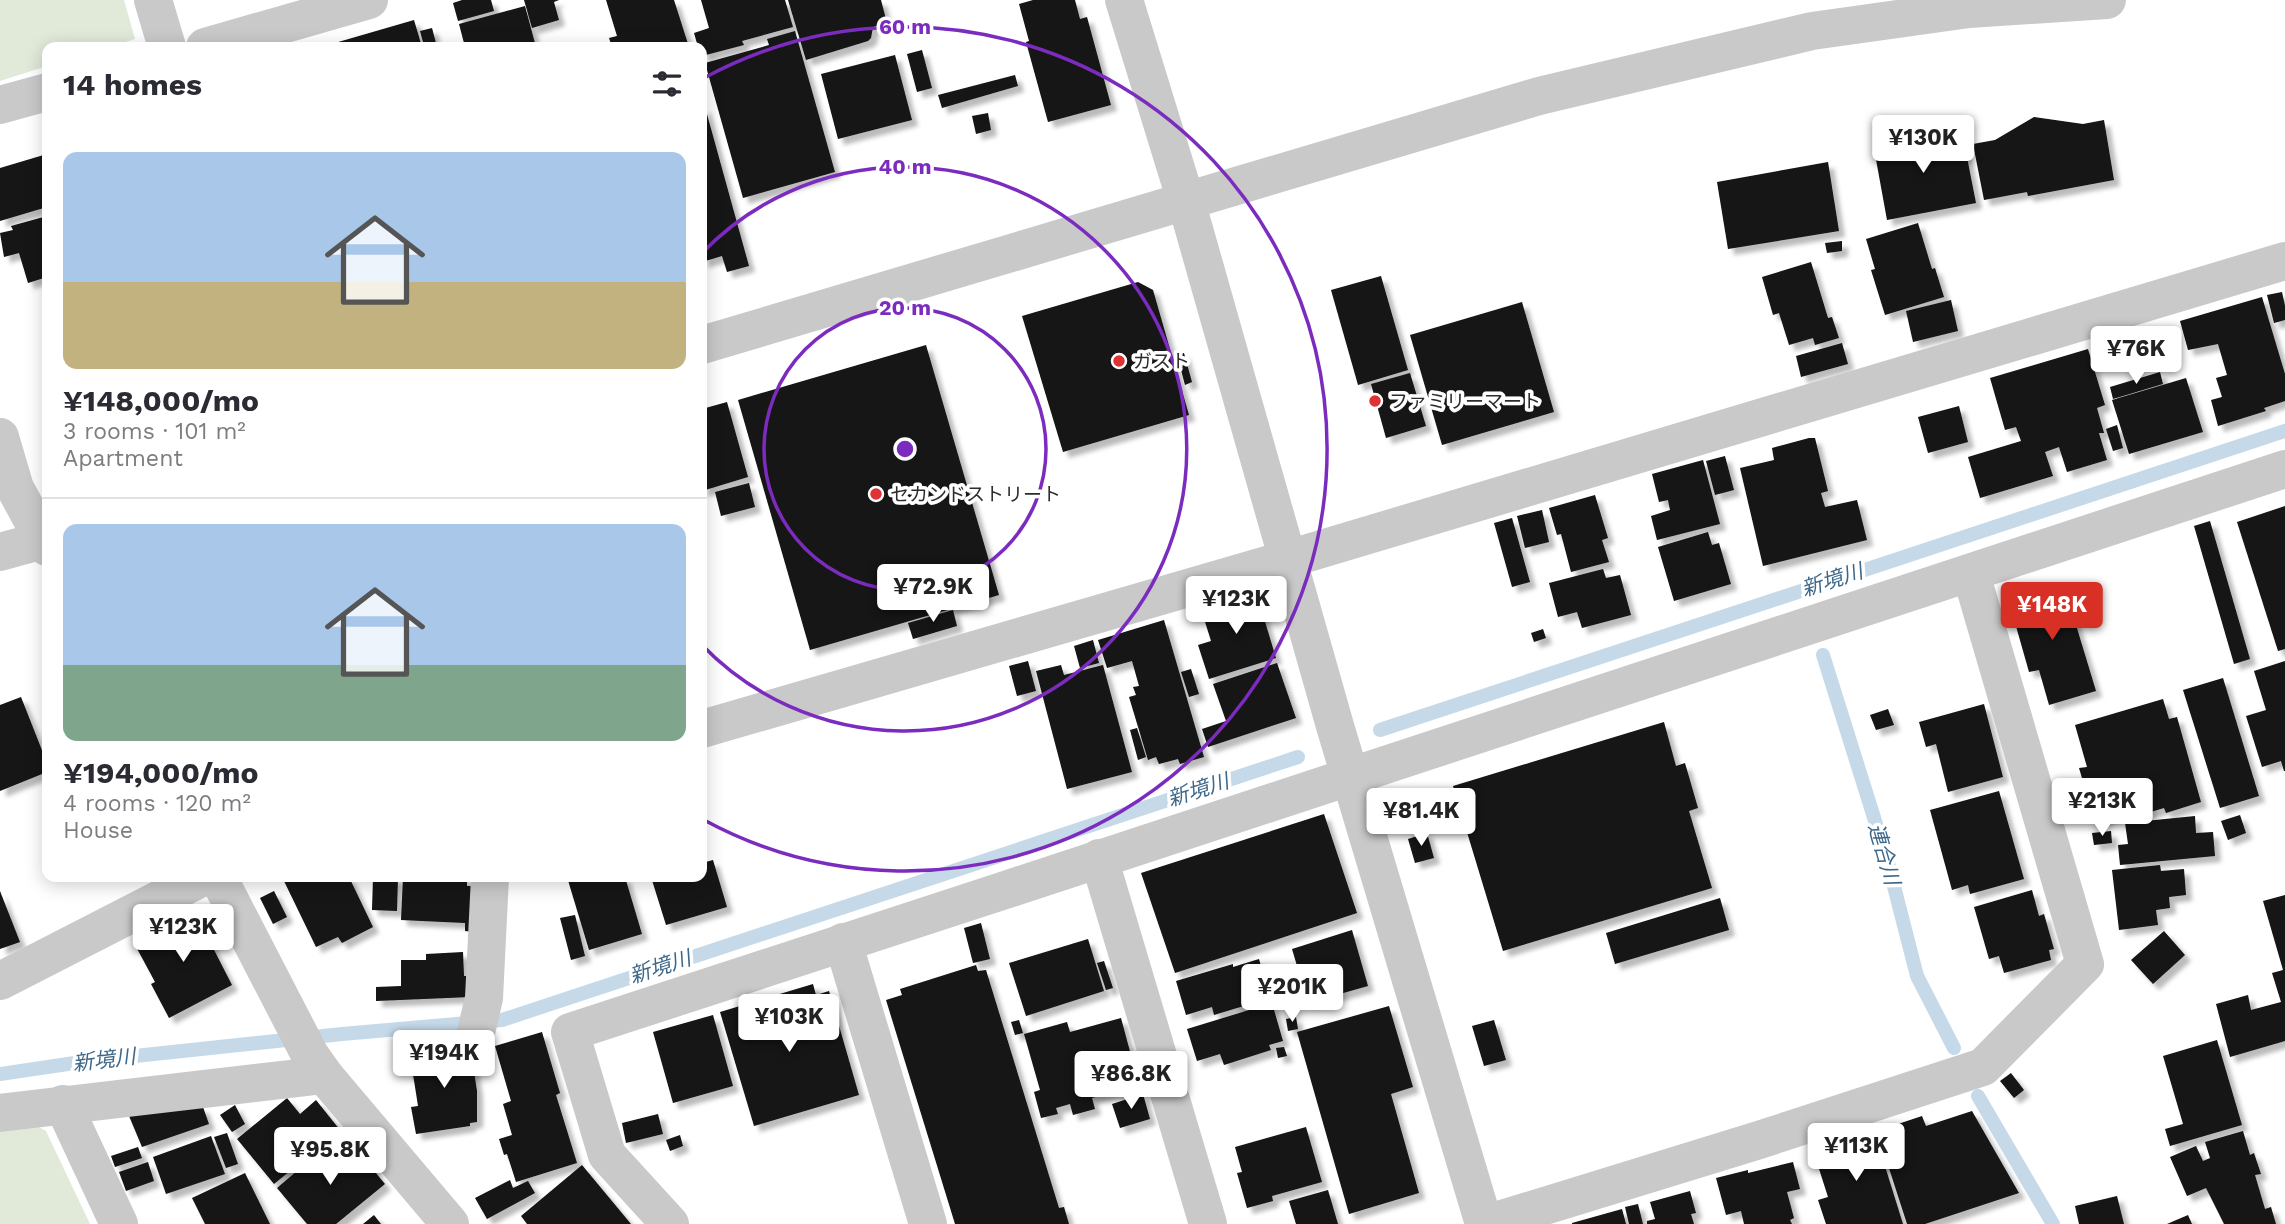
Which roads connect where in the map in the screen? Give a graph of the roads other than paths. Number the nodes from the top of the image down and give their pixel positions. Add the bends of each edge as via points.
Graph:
1 (153, 0) edge
2 (369, 0) edge
3 (1124, 0) edge
4 (2107, 0) edge
5 (166, 42) edge
6 (222, 42) edge
7 (42, 93) edge
8 (0, 105) edge
9 (1186, 201) junction
10 (2285, 261) edge
11 (707, 344) edge
12 (0, 437) edge
13 (2285, 469) edge
14 (42, 535) edge
15 (42, 543) edge
16 (0, 552) edge
17 (1288, 559) junction
18 (1971, 574) junction
19 (707, 728) edge
20 (1350, 779) junction
21 (1099, 858) junction
22 (193, 882) edge
23 (221, 882) edge
24 (490, 882) edge
25 (843, 942) junction
26 (0, 981) edge
27 (478, 1024) dead end
28 (317, 1065) junction
29 (63, 1104) junction
30 (0, 1113) edge
31 (119, 1224) edge
32 (450, 1224) edge
33 (670, 1224) edge
34 (928, 1224) edge
35 (1208, 1224) edge
36 (1485, 1224) edge

1 - 5 street
2 - 6 street
3 - 9 street
4 - 9 street via 1969,9 1812,31 1539,96
7 - 8 street
9 - 11 street
9 - 17 street
10 - 17 street
12 - 14 street via 15,488
13 - 18 street
15 - 16 street
17 - 19 street
17 - 20 street
18 - 20 street
18 - 36 street via 2085,964 1983,1067
20 - 21 street
20 - 36 street
21 - 25 street
21 - 35 street
22 - 26 street
23 - 28 street
24 - 27 street
25 - 33 street via 570,1032 607,1155
25 - 34 street
28 - 29 street
28 - 32 street
29 - 30 street
29 - 31 street

